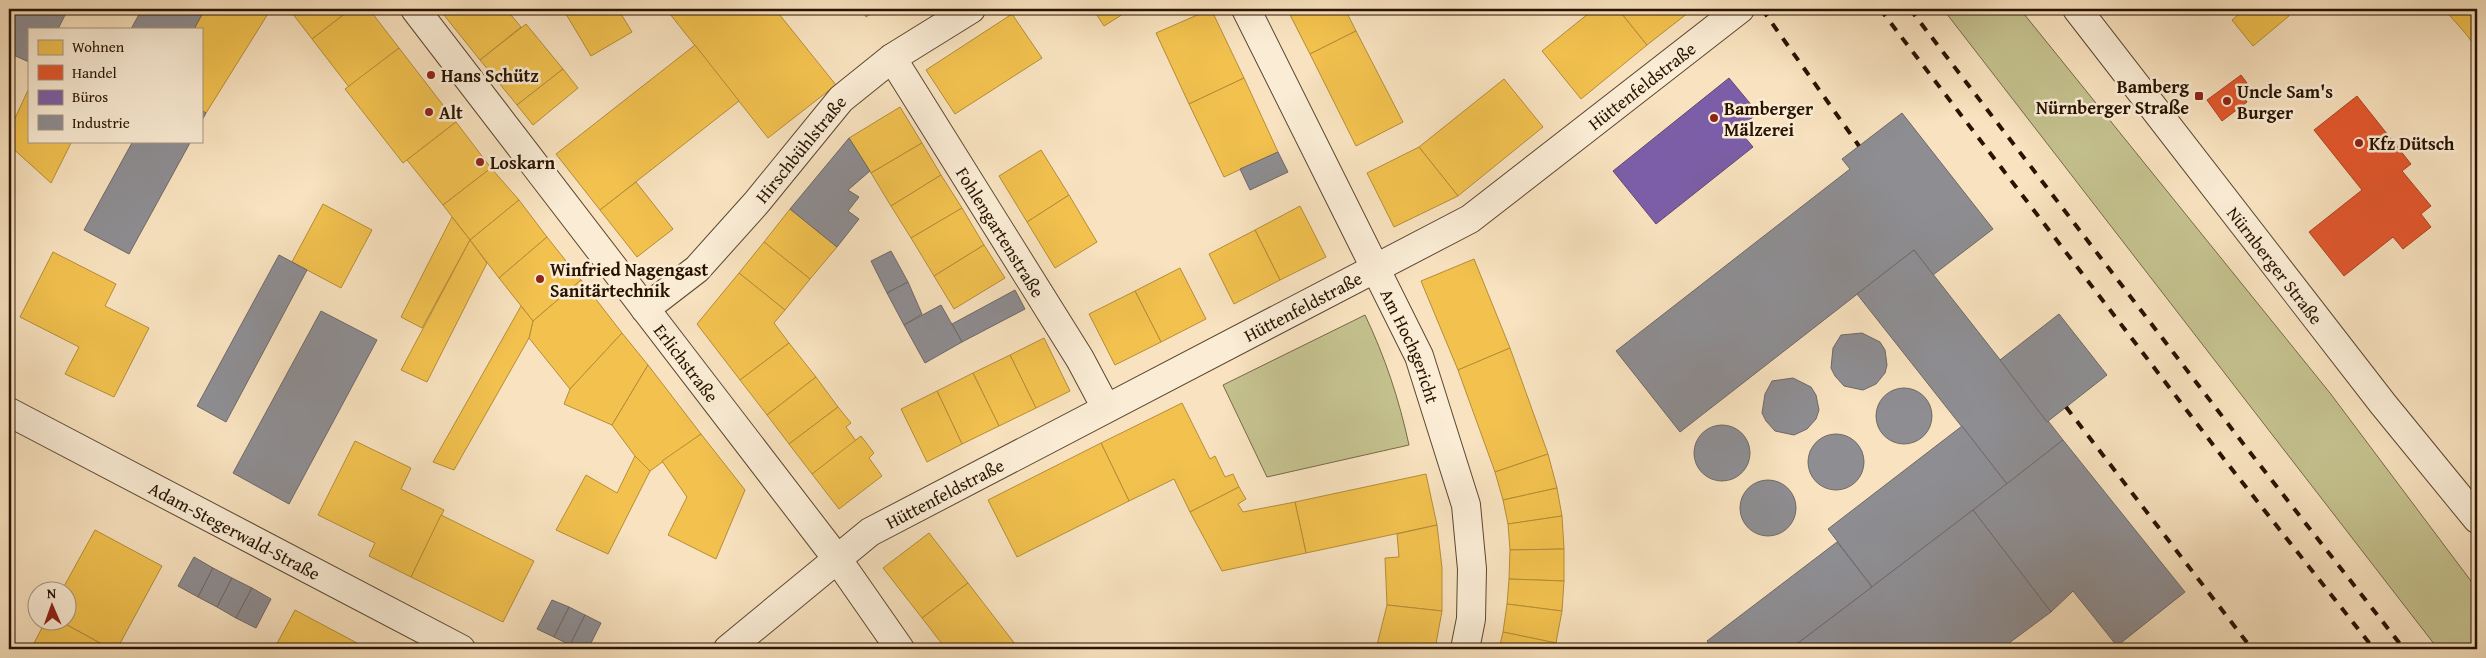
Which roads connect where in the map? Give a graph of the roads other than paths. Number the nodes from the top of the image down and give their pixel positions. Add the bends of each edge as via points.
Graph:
1 (415, 9) edge
2 (971, 9) edge
3 (1246, 9) edge
4 (1740, 9) edge
5 (2077, 9) edge
6 (892, 58) junction
7 (1375, 271) junction
8 (645, 309) junction
9 (1106, 408) junction
10 (9, 412) edge
11 (2477, 519) edge
12 (838, 560) junction
13 (461, 649) edge
14 (728, 649) edge
15 (900, 649) edge
16 (1465, 649) edge

1 - 8 street, Erlichstraße
2 - 6 street, Hirschbühlstraße
3 - 7 street, Am Hochgericht
4 - 7 street, Hüttenfeldstraße via 1470,220
5 - 11 street, Nürnberger Straße via 2383,404
6 - 8 street, Hirschbühlstraße via 841,99 697,269
6 - 9 street, Fohlengartenstraße via 1080,359
7 - 9 street, Hüttenfeldstraße
7 - 16 street, Am Hochgericht via 1419,356 1466,504 1472,569 1471,619
8 - 12 street, Erlichstraße
9 - 12 street, Hüttenfeldstraße via 870,532
10 - 13 street, Adam-Stegerwald-Straße
12 - 14 street, Hüttenfeldstraße
12 - 15 street, Erlichstraße

